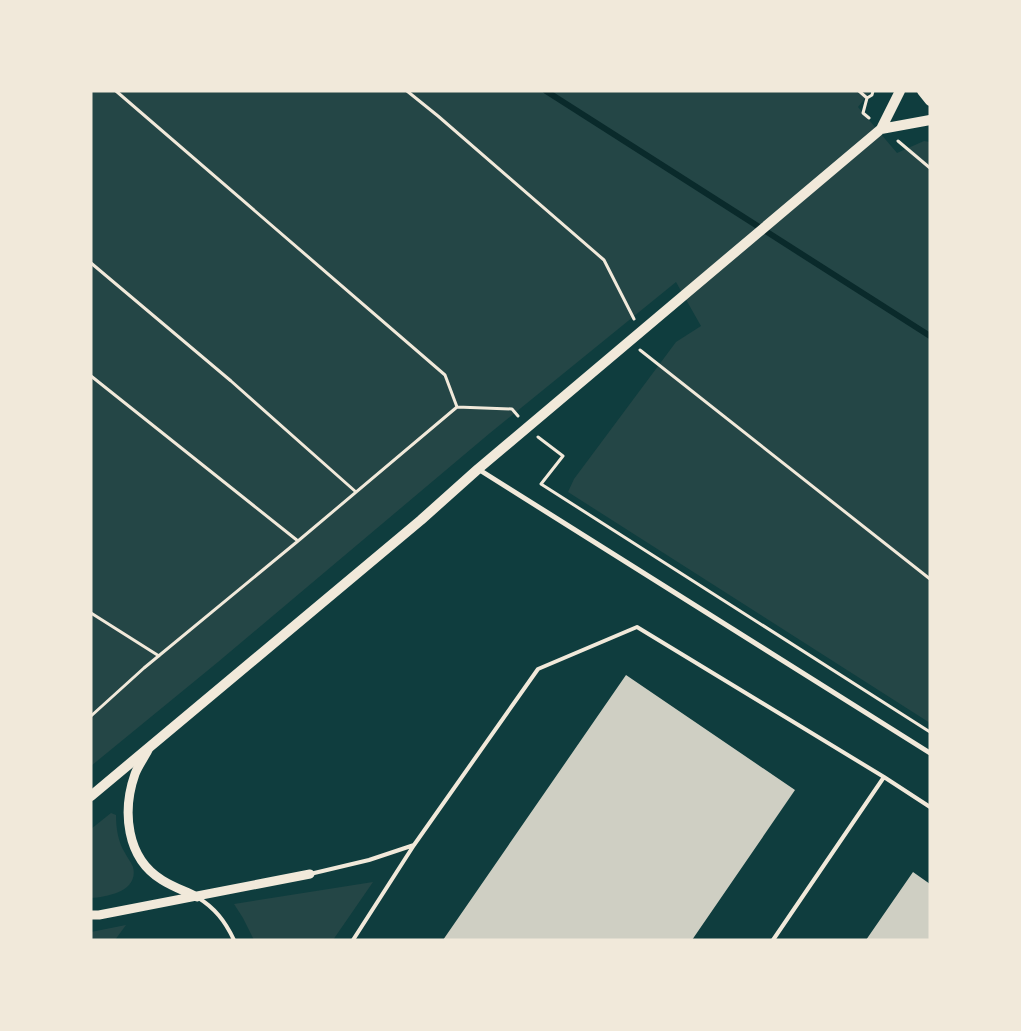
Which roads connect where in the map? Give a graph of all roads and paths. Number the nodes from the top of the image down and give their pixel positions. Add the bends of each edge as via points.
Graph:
1 (116, 91) edge
2 (406, 91) edge
3 (872, 91) edge
4 (900, 91) edge
5 (922, 91) edge
6 (867, 98) dead end
7 (930, 101) edge
8 (930, 120) edge
9 (882, 129) junction
10 (901, 143) dead end
11 (930, 168) edge
12 (91, 263) edge
13 (640, 333) junction
14 (629, 342) junction
15 (91, 376) edge
16 (457, 407) junction
17 (512, 409) dead end
18 (527, 428) junction
19 (478, 469) junction
20 (356, 492) junction
21 (298, 541) junction
22 (930, 580) edge
23 (91, 613) edge
24 (159, 656) junction
25 (91, 716) edge
26 (930, 732) edge
27 (150, 745) junction
28 (930, 753) edge
29 (884, 777) junction
30 (92, 795) edge
31 (930, 807) edge
32 (414, 845) junction
33 (310, 874) joint
34 (197, 897) junction
35 (91, 915) edge
36 (234, 940) edge
37 (353, 940) edge
38 (773, 940) edge

1 - 16 path via 445,375
2 - 13 path via 604,260
3 - 6 path
4 - 9 main road
5 - 7 main road
8 - 9 main road
9 - 13 main road
10 - 11 path
12 - 20 path
13 - 14 main road
14 - 18 main road
14 - 22 path
15 - 21 path
16 - 17 path
16 - 20 path
18 - 19 main road
18 - 26 path via 563,456 541,484
19 - 27 main road
19 - 28 street
20 - 21 path
21 - 24 path
23 - 24 path
24 - 25 path
27 - 30 main road
27 - 34 street via 135,773 129,797 130,838 137,854 161,880
29 - 31 lane
29 - 32 lane via 636,627 538,669
29 - 38 lane
32 - 33 lane
32 - 37 lane
33 - 34 street
34 - 35 street
34 - 36 lane via 222,917

